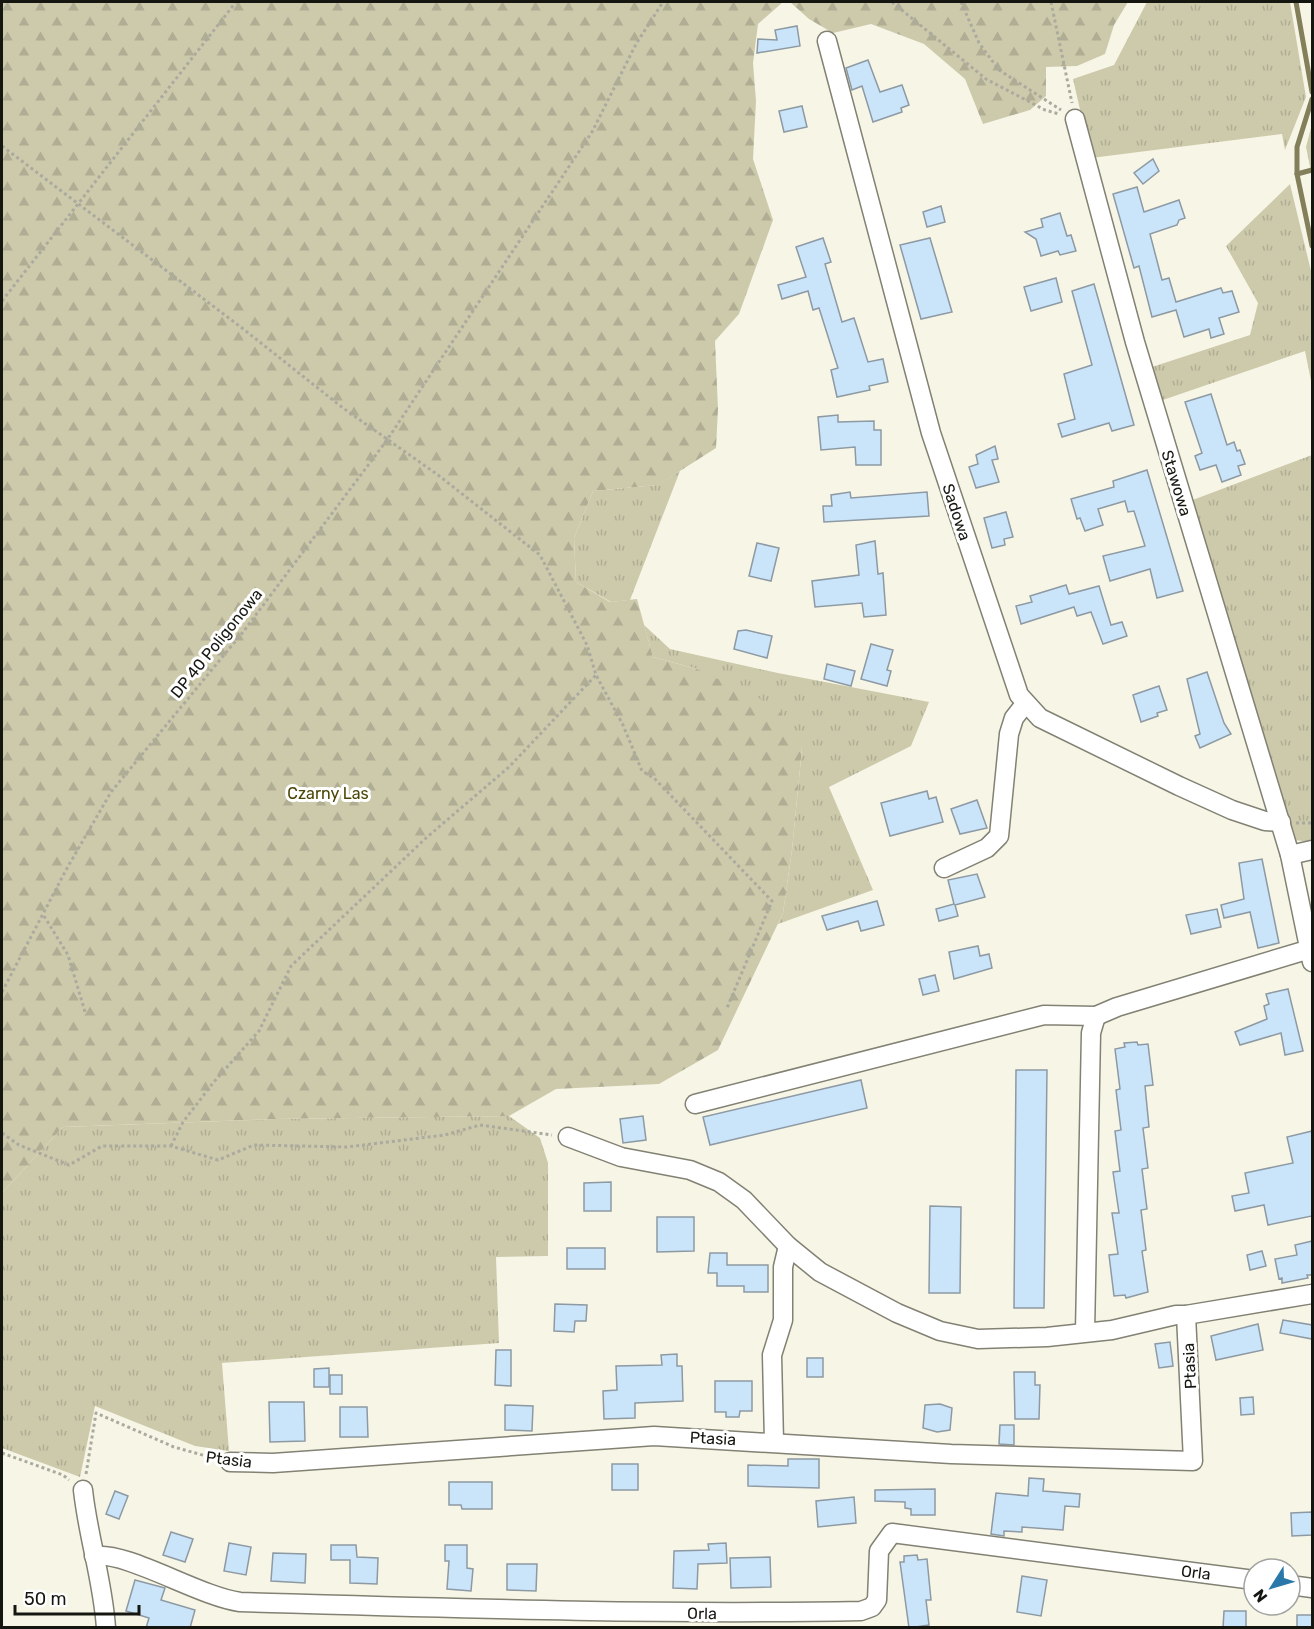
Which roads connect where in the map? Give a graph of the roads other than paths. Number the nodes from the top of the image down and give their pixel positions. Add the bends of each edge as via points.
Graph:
1 (827, 41) dead end
2 (1076, 119) road end
3 (1025, 704) junction
4 (1281, 822) junction
5 (1312, 850) edge
6 (1290, 855) junction
7 (944, 868) dead end
8 (1307, 908) edge
9 (1311, 956) edge
10 (1096, 1016) junction
11 (695, 1104) dead end
12 (568, 1137) road end
13 (788, 1246) junction
14 (1312, 1294) edge
15 (1186, 1314) junction
16 (1085, 1332) junction
17 (774, 1442) junction
18 (230, 1462) road end
19 (83, 1490) road end
20 (94, 1556) junction
21 (1242, 1578) edge
22 (106, 1628) edge

1 - 3 street, Sadowa via 931,433 1010,676
2 - 4 street, Stawowa via 1135,342
3 - 4 street, Sadowa via 1051,724 1214,802 1265,821
3 - 7 street via 1014,718 1009,734 999,836 987,848
4 - 6 street, Stawowa
5 - 6 street
6 - 8 street, Stawowa
8 - 9 street, Stawowa
9 - 10 street via 1117,1006
10 - 11 street via 1044,1015
10 - 16 street via 1091,1033
12 - 13 street via 621,1156 690,1170 718,1182 755,1210
13 - 16 street via 833,1280 940,1330 978,1339
13 - 17 street via 783,1268 783,1320 772,1355
14 - 15 street
15 - 16 street
15 - 17 street, Ptasia via 1193,1461 951,1454
17 - 18 street, Ptasia via 654,1436 273,1463
19 - 20 street
20 - 21 street, Orla via 116,1557 206,1594 240,1602 478,1609 865,1611 877,1600 879,1551 892,1533
20 - 22 street

